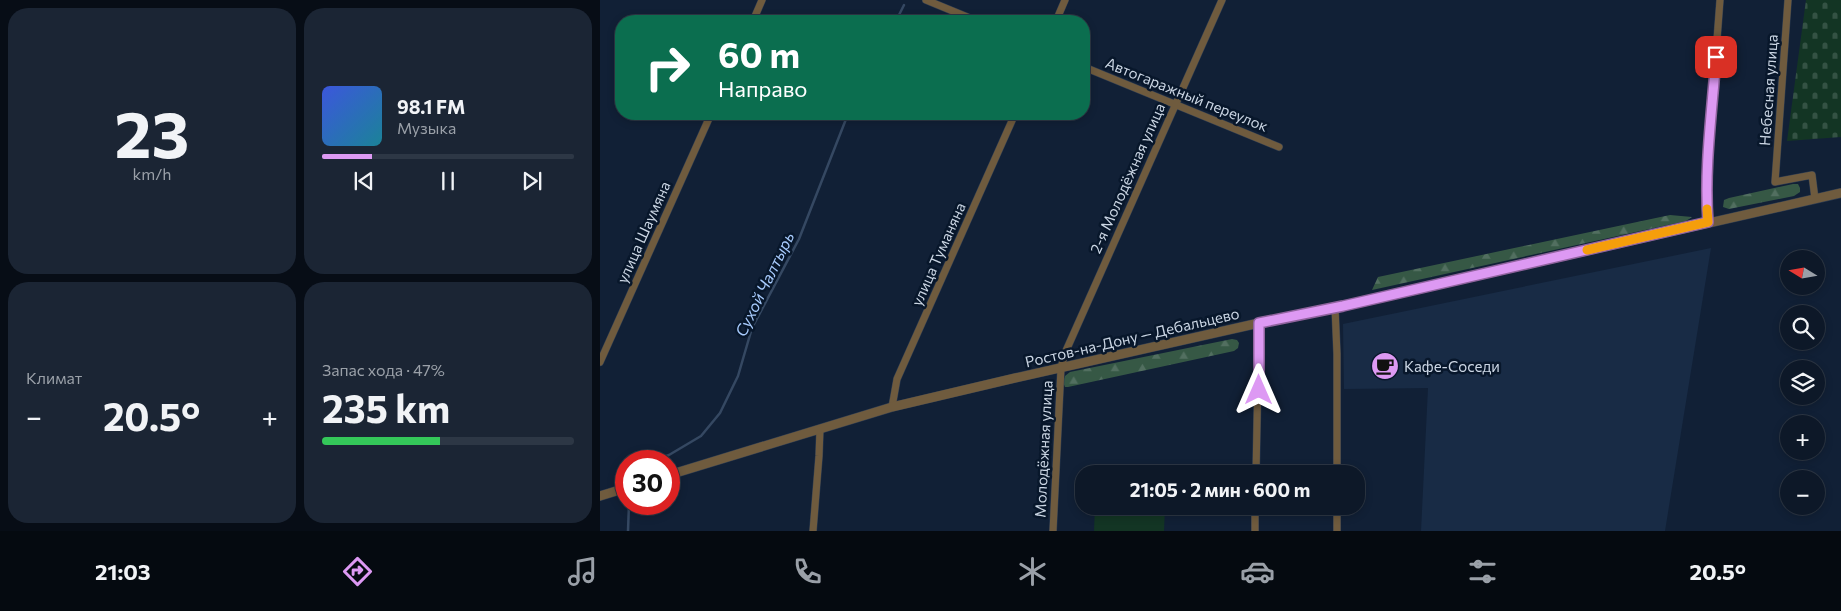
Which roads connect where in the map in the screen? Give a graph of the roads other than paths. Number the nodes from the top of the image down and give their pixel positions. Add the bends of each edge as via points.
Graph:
1 (762, 0) edge
2 (926, 0) edge
3 (1065, 0) edge
4 (1222, 0) edge
5 (1720, 0) edge
6 (1788, 0) edge
7 (756, 15) edge
8 (962, 15) edge
9 (1059, 15) edge
10 (1090, 69) edge
11 (1174, 104) junction
12 (708, 120) edge
13 (1012, 120) edge
14 (1279, 147) dead end
15 (1841, 193) edge
16 (1815, 199) junction
17 (1708, 222) junction
18 (1335, 307) junction
19 (1259, 323) junction
20 (600, 362) edge
21 (1061, 368) junction
22 (892, 407) junction
23 (820, 429) junction
24 (1256, 465) edge
25 (1337, 465) edge
26 (680, 472) edge
27 (615, 491) edge
28 (600, 496) edge
29 (1256, 515) edge
30 (1337, 515) edge
31 (813, 531) edge
32 (1053, 531) edge
33 (1255, 531) edge
34 (1337, 531) edge

1 - 7 street
2 - 8 street
3 - 9 street
4 - 11 street, 2-я Молодёжная улица
5 - 17 street via 1706,197
6 - 16 street, Небесная улица via 1775,182 1812,175
10 - 11 street, Автогаражный переулок
11 - 14 street, Автогаражный переулок
11 - 21 street, 2-я Молодёжная улица via 1069,342
12 - 20 street, улица Шаумяна
13 - 22 street, улица Туманяна via 897,379
15 - 16 street, Ростов-на-Дону — Дебальцево
16 - 17 street, Ростов-на-Дону — Дебальцево
17 - 18 street, Ростов-на-Дону — Дебальцево
18 - 19 street, Ростов-на-Дону — Дебальцево
18 - 25 street
19 - 21 street, Ростов-на-Дону — Дебальцево
19 - 24 street
21 - 22 street, Ростов-на-Дону — Дебальцево
21 - 32 street, Молодёжная улица
22 - 23 street, Ростов-на-Дону — Дебальцево
23 - 26 street, Ростов-на-Дону — Дебальцево
23 - 31 street
27 - 28 street
29 - 33 street
30 - 34 street

